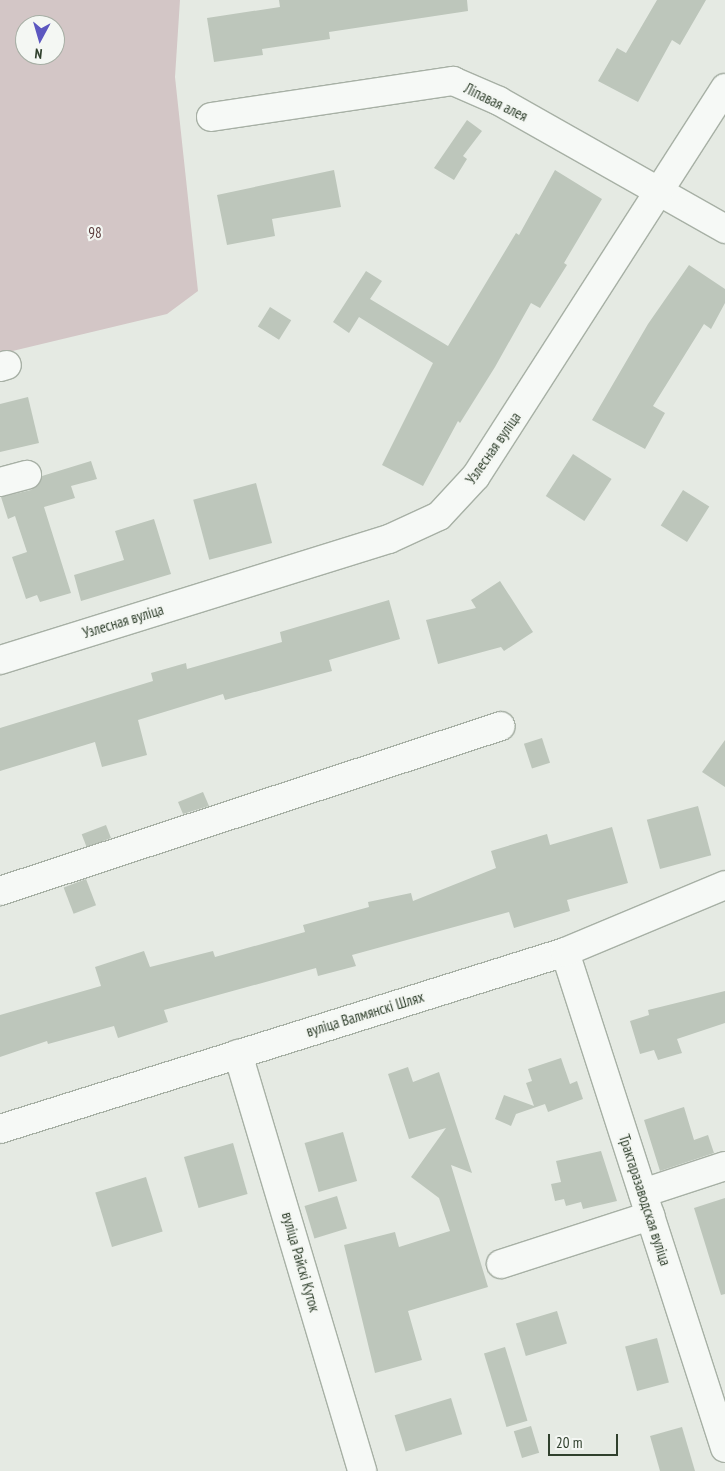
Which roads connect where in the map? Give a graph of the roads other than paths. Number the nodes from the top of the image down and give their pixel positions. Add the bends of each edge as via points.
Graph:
1 (725, 88) edge
2 (211, 117) dead end
3 (660, 192) junction
4 (725, 229) edge
5 (27, 475) dead end
6 (0, 482) edge
7 (0, 660) edge
8 (501, 726) dead end
9 (725, 885) edge
10 (0, 891) edge
11 (565, 952) junction
12 (238, 1054) junction
13 (0, 1129) edge
14 (725, 1166) edge
15 (646, 1205) junction
16 (501, 1264) dead end
17 (725, 1448) edge
18 (362, 1471) edge

1 - 3 street, Узлесная вуліца
2 - 3 street, Ліпавая алея via 453,81 499,101
3 - 4 street, Ліпавая алея
3 - 7 street, Узлесная вуліца via 476,476 438,516 389,539
5 - 6 street
8 - 10 street
9 - 11 street, вуліца Валмянскі Шлях
11 - 12 street, вуліца Валмянскі Шлях
11 - 15 street, Трактаразаводская вуліца
12 - 13 street, вуліца Валмянскі Шлях
12 - 18 street, вуліца Райскі Куток
14 - 15 street
15 - 16 street
15 - 17 street, Трактаразаводская вуліца

